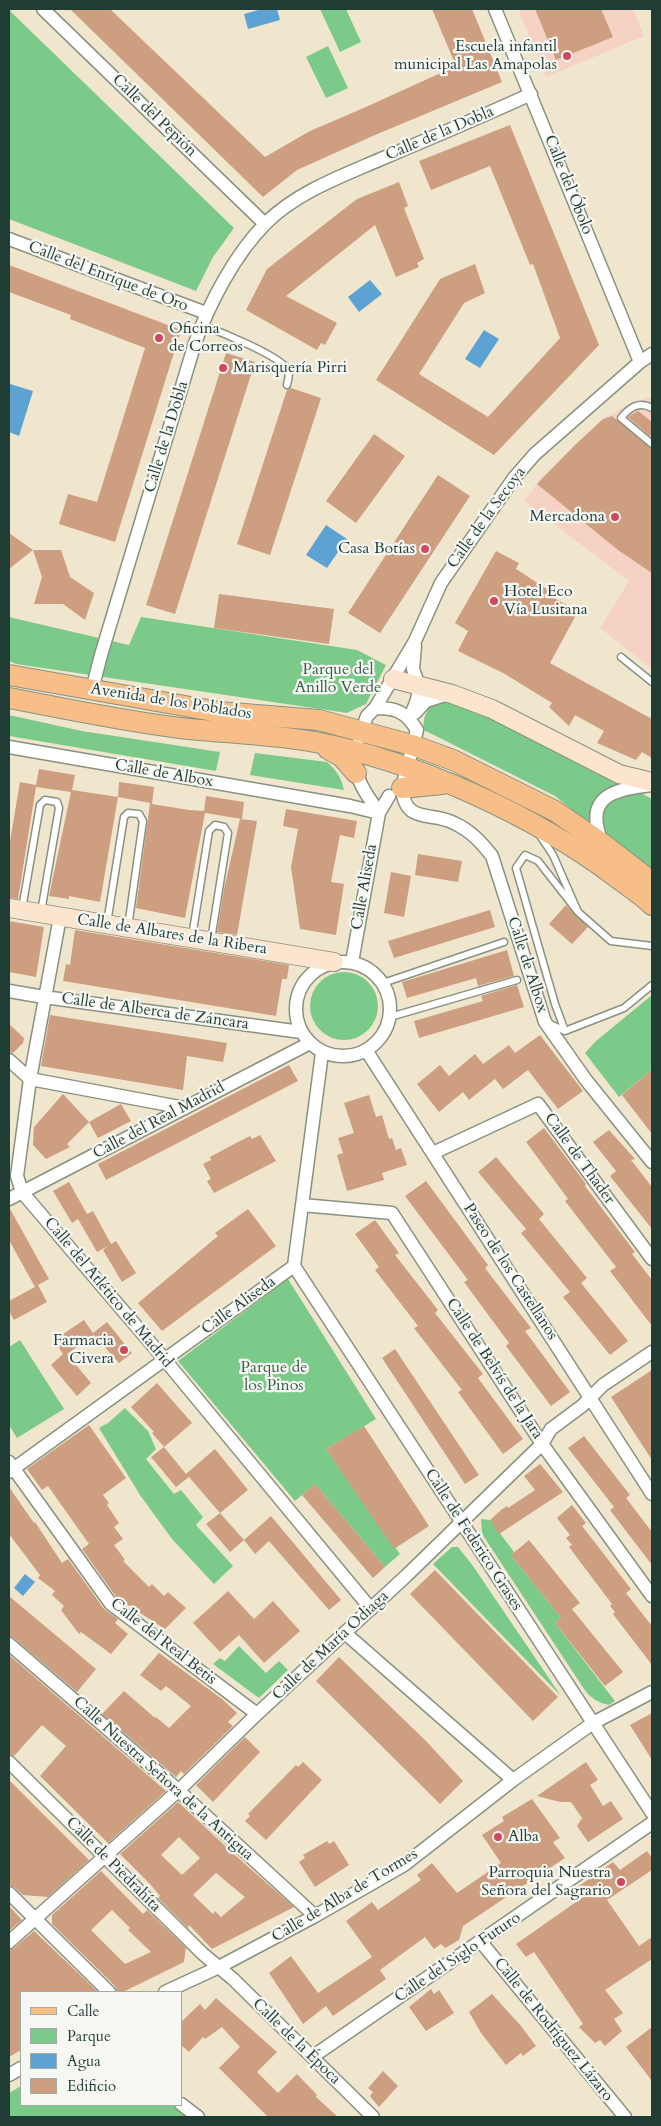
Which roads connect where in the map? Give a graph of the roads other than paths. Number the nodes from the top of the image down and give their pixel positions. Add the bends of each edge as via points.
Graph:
1 (43, 9) edge
2 (496, 9) edge
3 (531, 94) junction
4 (265, 224) junction
5 (9, 240) edge
6 (204, 319) junction
7 (652, 354) edge
8 (640, 362) junction
9 (652, 369) edge
10 (286, 385) dead end
11 (652, 408) edge
12 (652, 444) edge
13 (415, 641) junction
14 (621, 657) dead end
15 (9, 675) edge
16 (393, 679) junction
17 (652, 682) edge
18 (420, 686) junction
19 (92, 690) junction
20 (452, 694) junction
21 (9, 698) edge
22 (368, 718) junction
23 (413, 731) junction
24 (315, 742) junction
25 (9, 747) edge
26 (354, 752) junction
27 (407, 768) junction
28 (360, 781) junction
29 (652, 783) edge
30 (449, 784) junction
31 (396, 792) junction
32 (379, 813) junction
33 (530, 821) junction
34 (603, 844) junction
35 (652, 882) edge
36 (652, 905) edge
37 (15, 909) edge
38 (578, 912) junction
39 (40, 914) junction
40 (60, 917) junction
41 (107, 925) junction
42 (128, 928) junction
43 (192, 939) junction
44 (210, 942) junction
45 (504, 942) dead end
46 (652, 946) edge
47 (343, 962) junction
48 (516, 980) dead end
49 (383, 984) junction
50 (652, 985) edge
51 (9, 991) edge
52 (44, 997) junction
53 (390, 1017) junction
54 (545, 1022) junction
55 (565, 1031) junction
56 (301, 1032) junction
57 (310, 1043) junction
58 (366, 1050) junction
59 (322, 1053) junction
60 (9, 1060) edge
61 (30, 1079) junction
62 (186, 1108) junction
63 (433, 1153) junction
64 (652, 1162) edge
65 (22, 1192) junction
66 (9, 1200) edge
67 (302, 1205) junction
68 (652, 1259) edge
69 (294, 1266) junction
70 (652, 1352) edge
71 (165, 1360) junction
72 (591, 1397) junction
73 (542, 1444) junction
74 (10, 1468) edge
75 (652, 1494) edge
76 (462, 1522) junction
77 (652, 1596) edge
78 (371, 1609) junction
79 (345, 1633) junction
80 (9, 1644) edge
81 (652, 1692) edge
82 (257, 1714) junction
83 (593, 1723) junction
84 (9, 1762) edge
85 (513, 1780) junction
86 (178, 1791) junction
87 (652, 1813) edge
88 (652, 1823) edge
89 (105, 1857) junction
90 (9, 1893) edge
91 (315, 1916) junction
92 (36, 1919) junction
93 (9, 1942) edge
94 (481, 1942) junction
95 (217, 1968) junction
96 (108, 1991) edge
97 (167, 1991) edge
98 (312, 2057) junction
99 (20, 2069) edge
100 (9, 2075) edge
101 (182, 2105) edge
102 (198, 2117) edge
103 (373, 2117) edge
104 (625, 2117) edge

1 - 4 street, Calle del Pepión
2 - 3 street, Calle del Óbolo
3 - 4 street, Calle de la Dobla via 321,186 281,210
3 - 8 street, Calle del Óbolo
4 - 6 street, Calle de la Dobla via 232,266
5 - 6 street, Calle del Enrique de Oro
6 - 10 lane via 280,362 289,375
6 - 19 street, Calle de la Dobla
7 - 8 street, Calle de la Secoya
8 - 9 street
8 - 13 street, Calle de la Secoya via 534,454 514,478 441,584
11 - 12 lane via 644,404 635,406 621,418
13 - 16 street, Calle de la Secoya
13 - 18 street, Calle de la Secoya via 413,669
14 - 17 lane
15 - 19 main road, Avenida de los Poblados
16 - 18 street
16 - 22 street, Calle de la Secoya
18 - 20 street
18 - 23 street
19 - 22 main road, Avenida de los Poblados via 219,712 319,720
20 - 23 street via 426,701
20 - 29 street via 492,709 619,774
21 - 24 main road, Avenida de los Poblados via 179,728
22 - 23 main road
22 - 23 street via 393,708
22 - 26 street
23 - 27 street
23 - 34 main road via 453,760 555,811
24 - 26 main road, Avenida de los Poblados
24 - 28 main road via 342,757
25 - 32 street, Calle de Albox
26 - 27 main road, Avenida de los Poblados
26 - 28 street
27 - 30 main road, Avenida de los Poblados
27 - 31 street
28 - 31 street via 377,797
28 - 32 street
29 - 34 street via 613,793 604,799 596,810 596,828
30 - 31 main road
30 - 33 main road, Avenida de los Poblados
31 - 32 street, Calle Aliseda
31 - 54 street, Calle de Albox via 413,813 452,822 476,836 492,856
32 - 47 street, Calle Aliseda
33 - 36 main road, Avenida de los Poblados via 594,860
33 - 38 lane via 553,856
34 - 35 main road
37 - 39 street, Calle de Albares de la Ribera
37 - 39 lane via 40,805 45,800 57,802 60,808
38 - 46 lane via 611,941
38 - 55 lane via 538,862 525,855 516,868
39 - 40 street, Calle de Albares de la Ribera
40 - 41 street, Calle de Albares de la Ribera
40 - 52 street
41 - 42 street, Calle de Albares de la Ribera
41 - 42 lane via 124,818 128,813 139,814 143,821
42 - 43 street, Calle de Albares de la Ribera
43 - 44 street, Calle de Albares de la Ribera
43 - 44 lane via 209,831 215,825 224,827 228,833
44 - 47 street, Calle de Albares de la Ribera
45 - 49 lane
47 - 49 street via 364,966
47 - 56 street via 320,966 300,988 295,1002
48 - 53 lane
49 - 53 street via 388,994
50 - 55 lane via 624,1008
51 - 52 street, Calle de Alberca de Záncara
52 - 56 street, Calle de Alberca de Záncara
52 - 61 street
53 - 58 street via 377,1042
54 - 55 lane
54 - 64 street, Calle de Albox via 586,1080
56 - 57 street
57 - 59 street
57 - 62 street, Calle del Real Madrid
58 - 59 street via 346,1056
58 - 63 street, Paseo de los Castellanos
59 - 67 street
60 - 61 street
61 - 62 street
61 - 65 street via 17,1176
62 - 65 street, Calle del Real Madrid
63 - 68 street, Calle de Thader via 538,1104
63 - 72 street, Paseo de los Castellanos
65 - 66 street, Calle del Real Madrid
65 - 71 street, Calle del Atlético de Madrid
67 - 69 street
67 - 73 street, Calle de Belvís de la Jara via 392,1213
69 - 71 street, Calle Aliseda
69 - 76 street, Calle de Federico Grases
70 - 72 street, Calle de María Odiaga via 603,1384
71 - 74 street, Calle Aliseda
71 - 78 street, Calle del Atlético de Madrid
72 - 73 street, Calle de María Odiaga via 550,1429
72 - 75 street, Paseo de los Castellanos
73 - 76 street, Calle de María Odiaga
73 - 77 street, Calle de Belvís de la Jara
74 - 82 street, Calle del Real Betis via 111,1604
76 - 78 street, Calle de María Odiaga
76 - 83 street, Calle de Federico Grases
78 - 79 street, Calle de María Odiaga
79 - 82 street, Calle de María Odiaga
79 - 85 street
80 - 86 street, Calle Nuestra Señora de la Antigua
81 - 83 street, Calle de Alba de Tormes
82 - 86 street, Calle de María Odiaga
83 - 85 street, Calle de Alba de Tormes
83 - 87 street, Calle de Federico Grases
84 - 89 street, Calle de Piedrahíta
85 - 91 street, Calle de Alba de Tormes via 404,1865
86 - 89 street, Calle de María Odiaga
86 - 91 street, Calle Nuestra Señora de la Antigua
88 - 94 street, Calle del Siglo Futuro
89 - 92 street, Calle de María Odiaga
89 - 95 street, Calle de Piedrahíta
90 - 92 street
91 - 95 street, Calle de Alba de Tormes
92 - 93 street, Calle de María Odiaga
92 - 96 street
94 - 98 street, Calle del Siglo Futuro
94 - 104 street, Calle de Rodríguez Lázaro
95 - 97 street, Calle de Alba de Tormes
95 - 98 street, Calle de la Época via 233,1979
98 - 103 street, Calle de la Época
99 - 100 street
101 - 102 street

